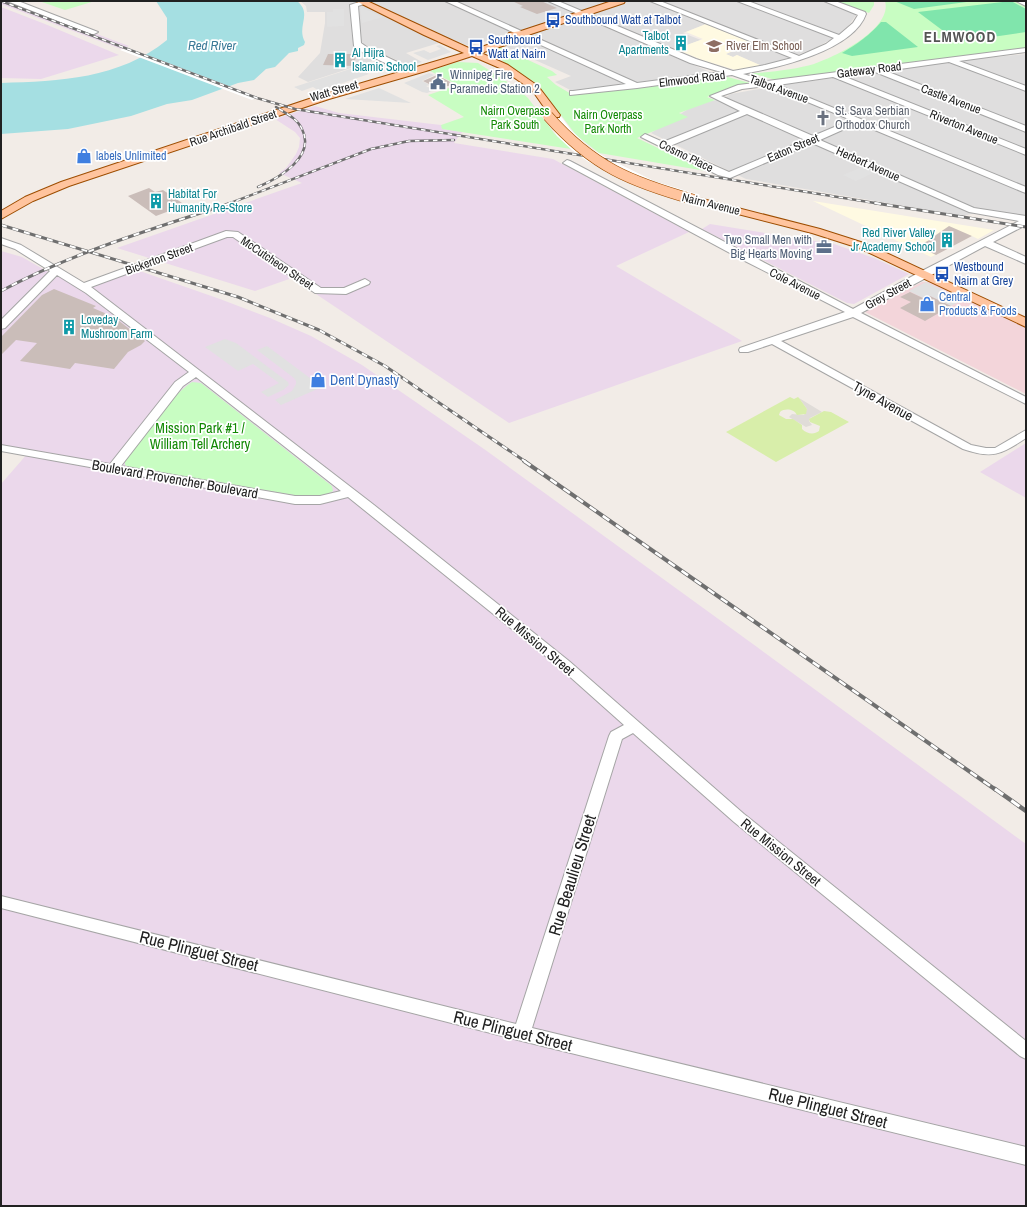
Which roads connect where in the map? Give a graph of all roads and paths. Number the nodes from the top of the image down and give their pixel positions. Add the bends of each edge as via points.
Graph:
1 (11, 1) edge
2 (449, 1) edge
3 (552, 1) edge
4 (621, 1) edge
5 (654, 1) edge
6 (742, 1) edge
7 (828, 1) edge
8 (1020, 1) edge
9 (361, 2) edge
10 (1026, 4) edge
11 (582, 14) junction
12 (94, 32) dead end
13 (522, 34) junction
14 (840, 38) junction
15 (498, 44) junction
16 (1026, 50) edge
17 (467, 52) junction
18 (798, 58) junction
19 (950, 60) junction
20 (446, 61) junction
21 (484, 63) junction
22 (505, 67) junction
23 (876, 70) junction
24 (409, 71) junction
25 (734, 73) junction
26 (835, 75) junction
27 (769, 83) junction
28 (637, 86) junction
29 (1026, 89) edge
30 (573, 93) dead end
31 (714, 96) joint
32 (286, 108) joint
33 (747, 111) junction
34 (552, 116) junction
35 (858, 120) junction
36 (1026, 128) edge
37 (645, 137) dead end
38 (812, 140) junction
39 (664, 146) junction
40 (1026, 152) edge
41 (566, 163) dead end
42 (728, 175) joint
43 (1026, 190) edge
44 (1, 216) edge
45 (1026, 220) edge
46 (235, 234) joint
47 (1, 241) edge
48 (985, 242) junction
49 (1, 248) edge
50 (28, 253) junction
51 (1026, 261) edge
52 (56, 270) junction
53 (927, 272) junction
54 (365, 282) dead end
55 (83, 287) junction
56 (988, 305) junction
57 (1005, 306) junction
58 (853, 313) junction
59 (1026, 316) edge
60 (1026, 323) edge
61 (1, 326) edge
62 (774, 341) junction
63 (744, 350) dead end
64 (196, 372) junction
65 (1026, 402) edge
66 (1026, 433) edge
67 (1, 448) edge
68 (113, 468) junction
69 (350, 493) junction
70 (634, 725) junction
71 (1, 902) edge
72 (522, 1034) junction
73 (1026, 1051) edge
74 (1026, 1156) edge

1 - 12 street
2 - 13 street
3 - 11 street, Talbot Avenue
4 - 11 main road, Watt Street
5 - 18 street
6 - 14 street
7 - 14 street, Elmwood Road via 862,14 854,27
8 - 10 street
9 - 17 main road, Nairn Avenue
9 - 24 street via 354,5 357,44
11 - 13 main road, Watt Street
11 - 25 street, Talbot Avenue via 694,61
13 - 15 main road, Watt Street via 518,38
13 - 17 main road, Watt Street via 512,35
13 - 28 street
14 - 18 street, Elmwood Road via 822,49
15 - 17 main road, Watt Street
15 - 22 main road via 493,54
16 - 19 street, Gateway Road
17 - 20 main road, Watt Street
17 - 21 main road, Nairn Avenue
17 - 22 main road, Nairn Avenue
17 - 24 main road, Watt Street
18 - 25 street, Elmwood Road
19 - 23 street, Gateway Road
19 - 29 street
20 - 21 main road via 470,59
20 - 24 main road, Watt Street
21 - 34 main road, Nairn Avenue via 520,84
22 - 34 main road, Nairn Avenue via 535,88
23 - 26 street, Gateway Road
23 - 36 street, Castle Avenue
24 - 32 main road, Watt Street
25 - 27 street, Talbot Avenue
25 - 28 street, Elmwood Road
26 - 27 street, Gateway Road
26 - 40 street, Riverton Avenue
27 - 31 street, Gateway Road via 736,88
27 - 35 street, Talbot Avenue
28 - 30 street, Elmwood Road
31 - 33 street, Herbert Avenue
32 - 44 main road, Rue Archibald Street via 45,192
33 - 38 street, Herbert Avenue
33 - 39 street
34 - 53 main road, Nairn Avenue, bridge via 562,134 573,145 600,164 644,184 840,233 879,247
35 - 38 street, Eaton Street
35 - 43 street, Talbot Avenue
37 - 39 street, Cosmo Place
38 - 42 street, Eaton Street
38 - 45 street, Herbert Avenue via 972,210
39 - 42 street, Cosmo Place
41 - 58 street, Cole Avenue
45 - 48 street, Grey Street
46 - 54 street, McCutcheon Street via 319,292 346,291
46 - 55 street, Bickerton Street via 220,236
47 - 50 street, Rue Mission Street
48 - 51 street
48 - 53 street, Grey Street
49 - 50 street, Rue Mission Street
50 - 52 street, Rue Mission Street
52 - 55 street, Rue Mission Street
52 - 61 street
53 - 56 main road, Nairn Avenue
53 - 57 main road, Nairn Avenue
53 - 58 street, Grey Street
55 - 64 street, Rue Mission Street
56 - 57 main road
56 - 60 main road, Nairn Avenue
57 - 59 main road, Nairn Avenue
58 - 62 street, Grey Street
58 - 65 street, Cole Avenue
62 - 63 street, Grey Street
62 - 66 street, Tyne Avenue via 982,453 995,453
64 - 68 street via 178,384
64 - 69 street, Rue Mission Street
67 - 68 street, Boulevard Provencher Boulevard
68 - 69 street, Boulevard Provencher Boulevard via 295,500 320,500
69 - 70 street, Rue Mission Street via 501,612
70 - 72 street, Rue Beaulieu Street via 616,736
70 - 73 street, Rue Mission Street via 739,818
71 - 72 street, Rue Plinguet Street
72 - 74 street, Rue Plinguet Street

